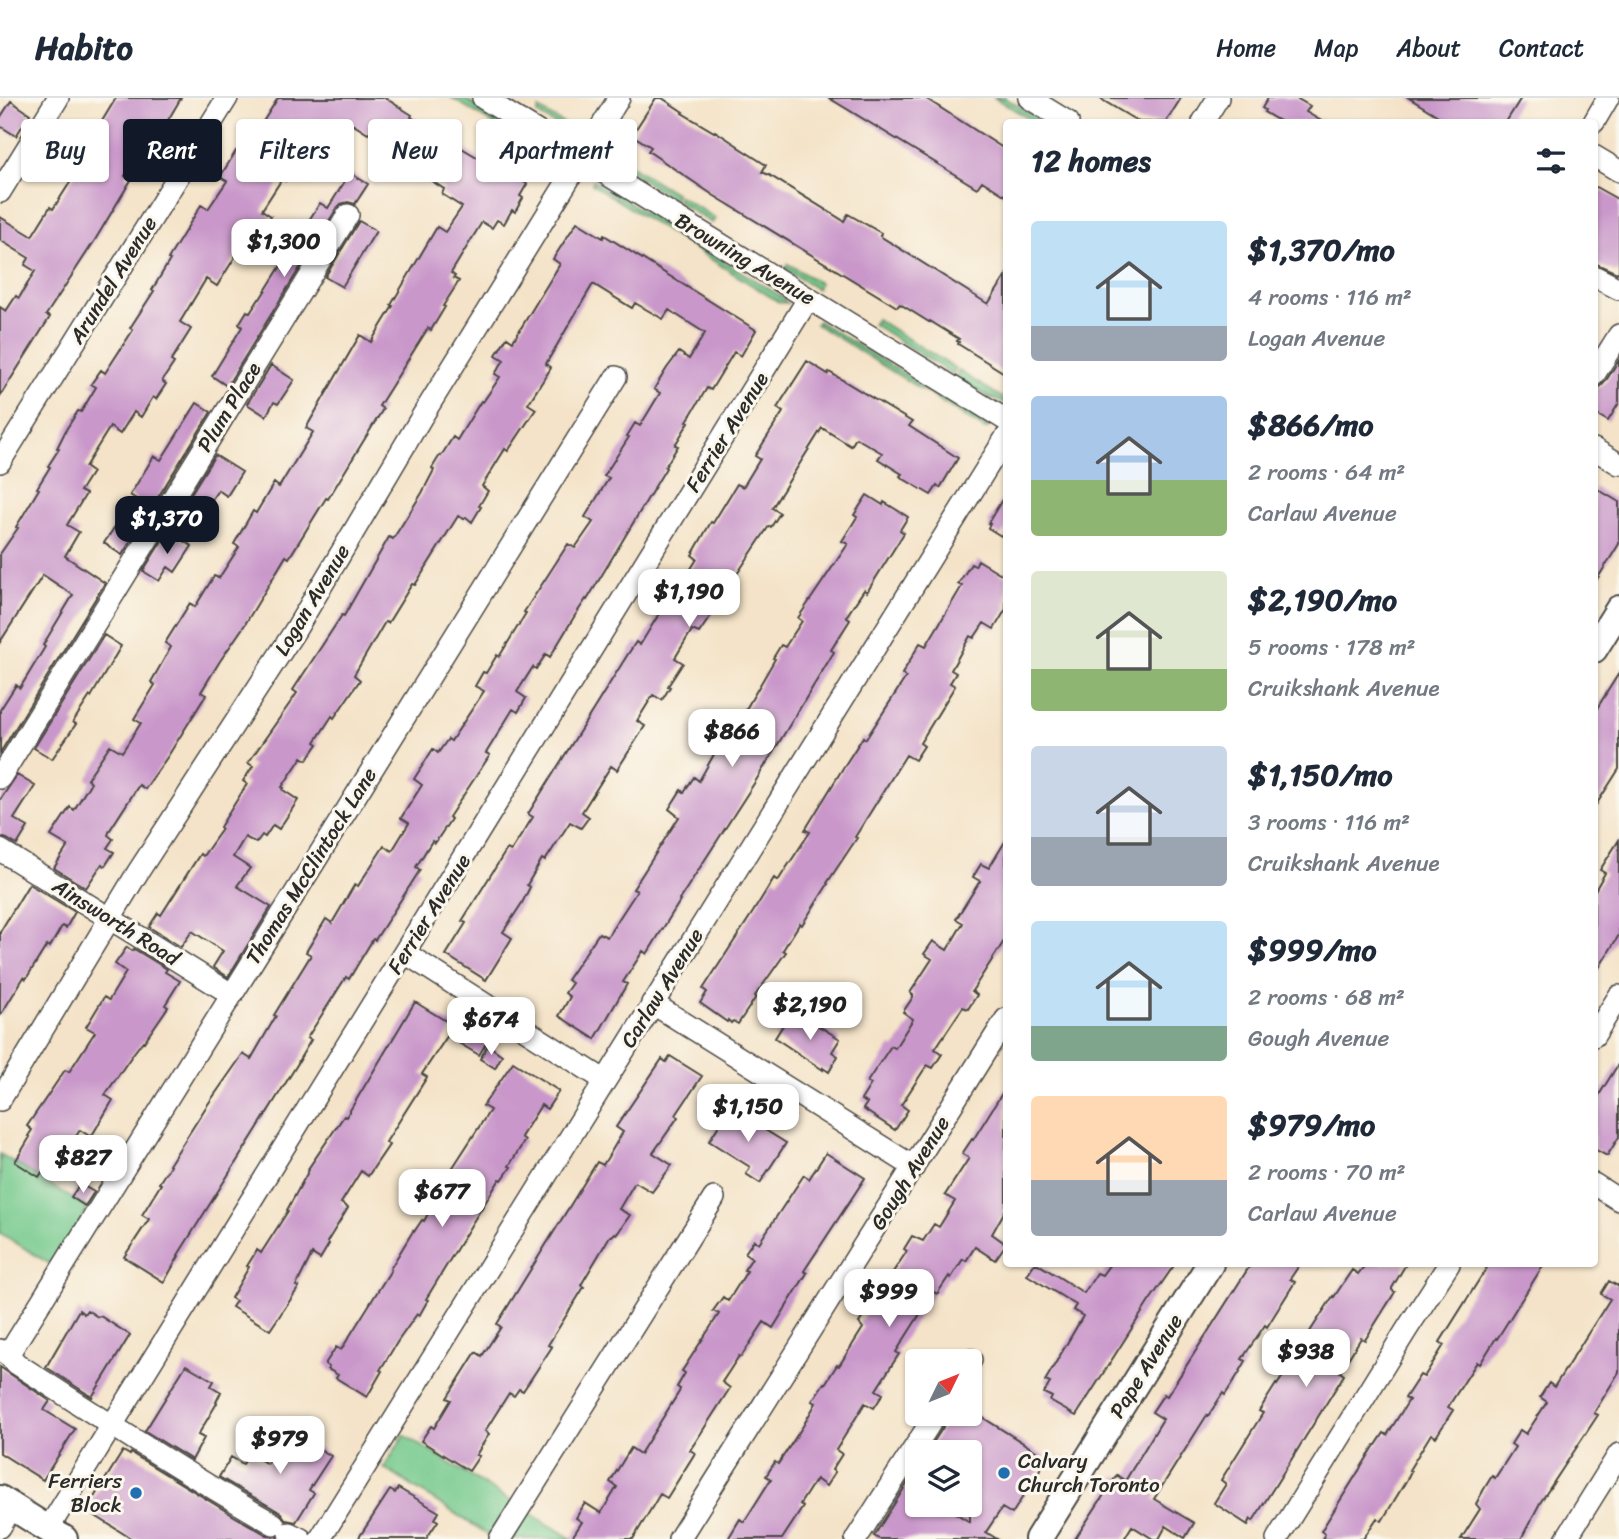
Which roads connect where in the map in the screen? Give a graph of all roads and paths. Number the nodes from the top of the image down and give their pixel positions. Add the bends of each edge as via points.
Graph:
1 (58, 98) edge
2 (227, 98) edge
3 (483, 98) edge
4 (619, 98) edge
5 (1029, 98) edge
6 (1218, 98) edge
7 (1608, 98) edge
8 (517, 119) edge
9 (606, 119) edge
10 (1063, 119) edge
11 (1205, 119) edge
12 (1596, 119) edge
13 (1598, 158) edge
14 (1619, 171) edge
15 (568, 182) edge
16 (619, 182) edge
17 (0, 192) edge
18 (348, 215) dead end
19 (1598, 278) edge
20 (1619, 289) edge
21 (808, 299) junction
22 (1619, 335) edge
23 (1598, 369) edge
24 (616, 377) dead end
25 (1003, 418) edge
26 (1003, 442) edge
27 (1598, 451) edge
28 (0, 462) edge
29 (1619, 464) edge
30 (0, 778) edge
31 (0, 850) edge
32 (110, 918) junction
33 (405, 953) junction
34 (231, 994) junction
35 (1619, 996) edge
36 (652, 1003) junction
37 (1003, 1024) edge
38 (1598, 1030) edge
39 (604, 1080) junction
40 (0, 1100) edge
41 (914, 1167) junction
42 (1598, 1187) edge
43 (714, 1198) dead end
44 (1619, 1200) edge
45 (1208, 1267) edge
46 (1447, 1267) edge
47 (4, 1352) edge
48 (112, 1426) junction
49 (928, 1426) edge
50 (1619, 1454) edge
51 (4, 1511) edge
52 (288, 1532) edge
53 (56, 1534) edge
54 (329, 1536) edge
55 (500, 1539) edge
56 (679, 1539) edge
57 (856, 1539) edge
58 (1038, 1539) edge
59 (1277, 1539) edge
60 (1566, 1539) edge

1 - 17 street
2 - 28 street, Arundel Avenue
3 - 8 street, Browning Avenue
4 - 9 street, Logan Avenue
5 - 10 street
6 - 11 street
7 - 12 street
13 - 14 street
15 - 32 street, Logan Avenue via 296,629
16 - 21 street, Browning Avenue
18 - 30 street, Plum Place
19 - 20 street
21 - 25 street, Browning Avenue
21 - 33 street, Ferrier Avenue
22 - 23 street
24 - 34 street, Thomas McClintock Lane
26 - 36 street, Carlaw Avenue
27 - 29 street
31 - 32 street, Ainsworth Road
32 - 34 street, Ainsworth Road
32 - 40 street, Logan Avenue
33 - 39 street
33 - 48 street, Ferrier Avenue
34 - 47 street, Thomas McClintock Lane
35 - 38 street
36 - 39 street, Carlaw Avenue
36 - 41 street
37 - 41 street, Gough Avenue
39 - 54 street, Carlaw Avenue
41 - 56 street, Gough Avenue
42 - 44 street
43 - 55 street
45 - 58 main road, Pape Avenue
46 - 59 street
47 - 48 street
48 - 52 street
48 - 53 street, Ferrier Avenue
49 - 57 street
50 - 60 street
51 - 53 main road

